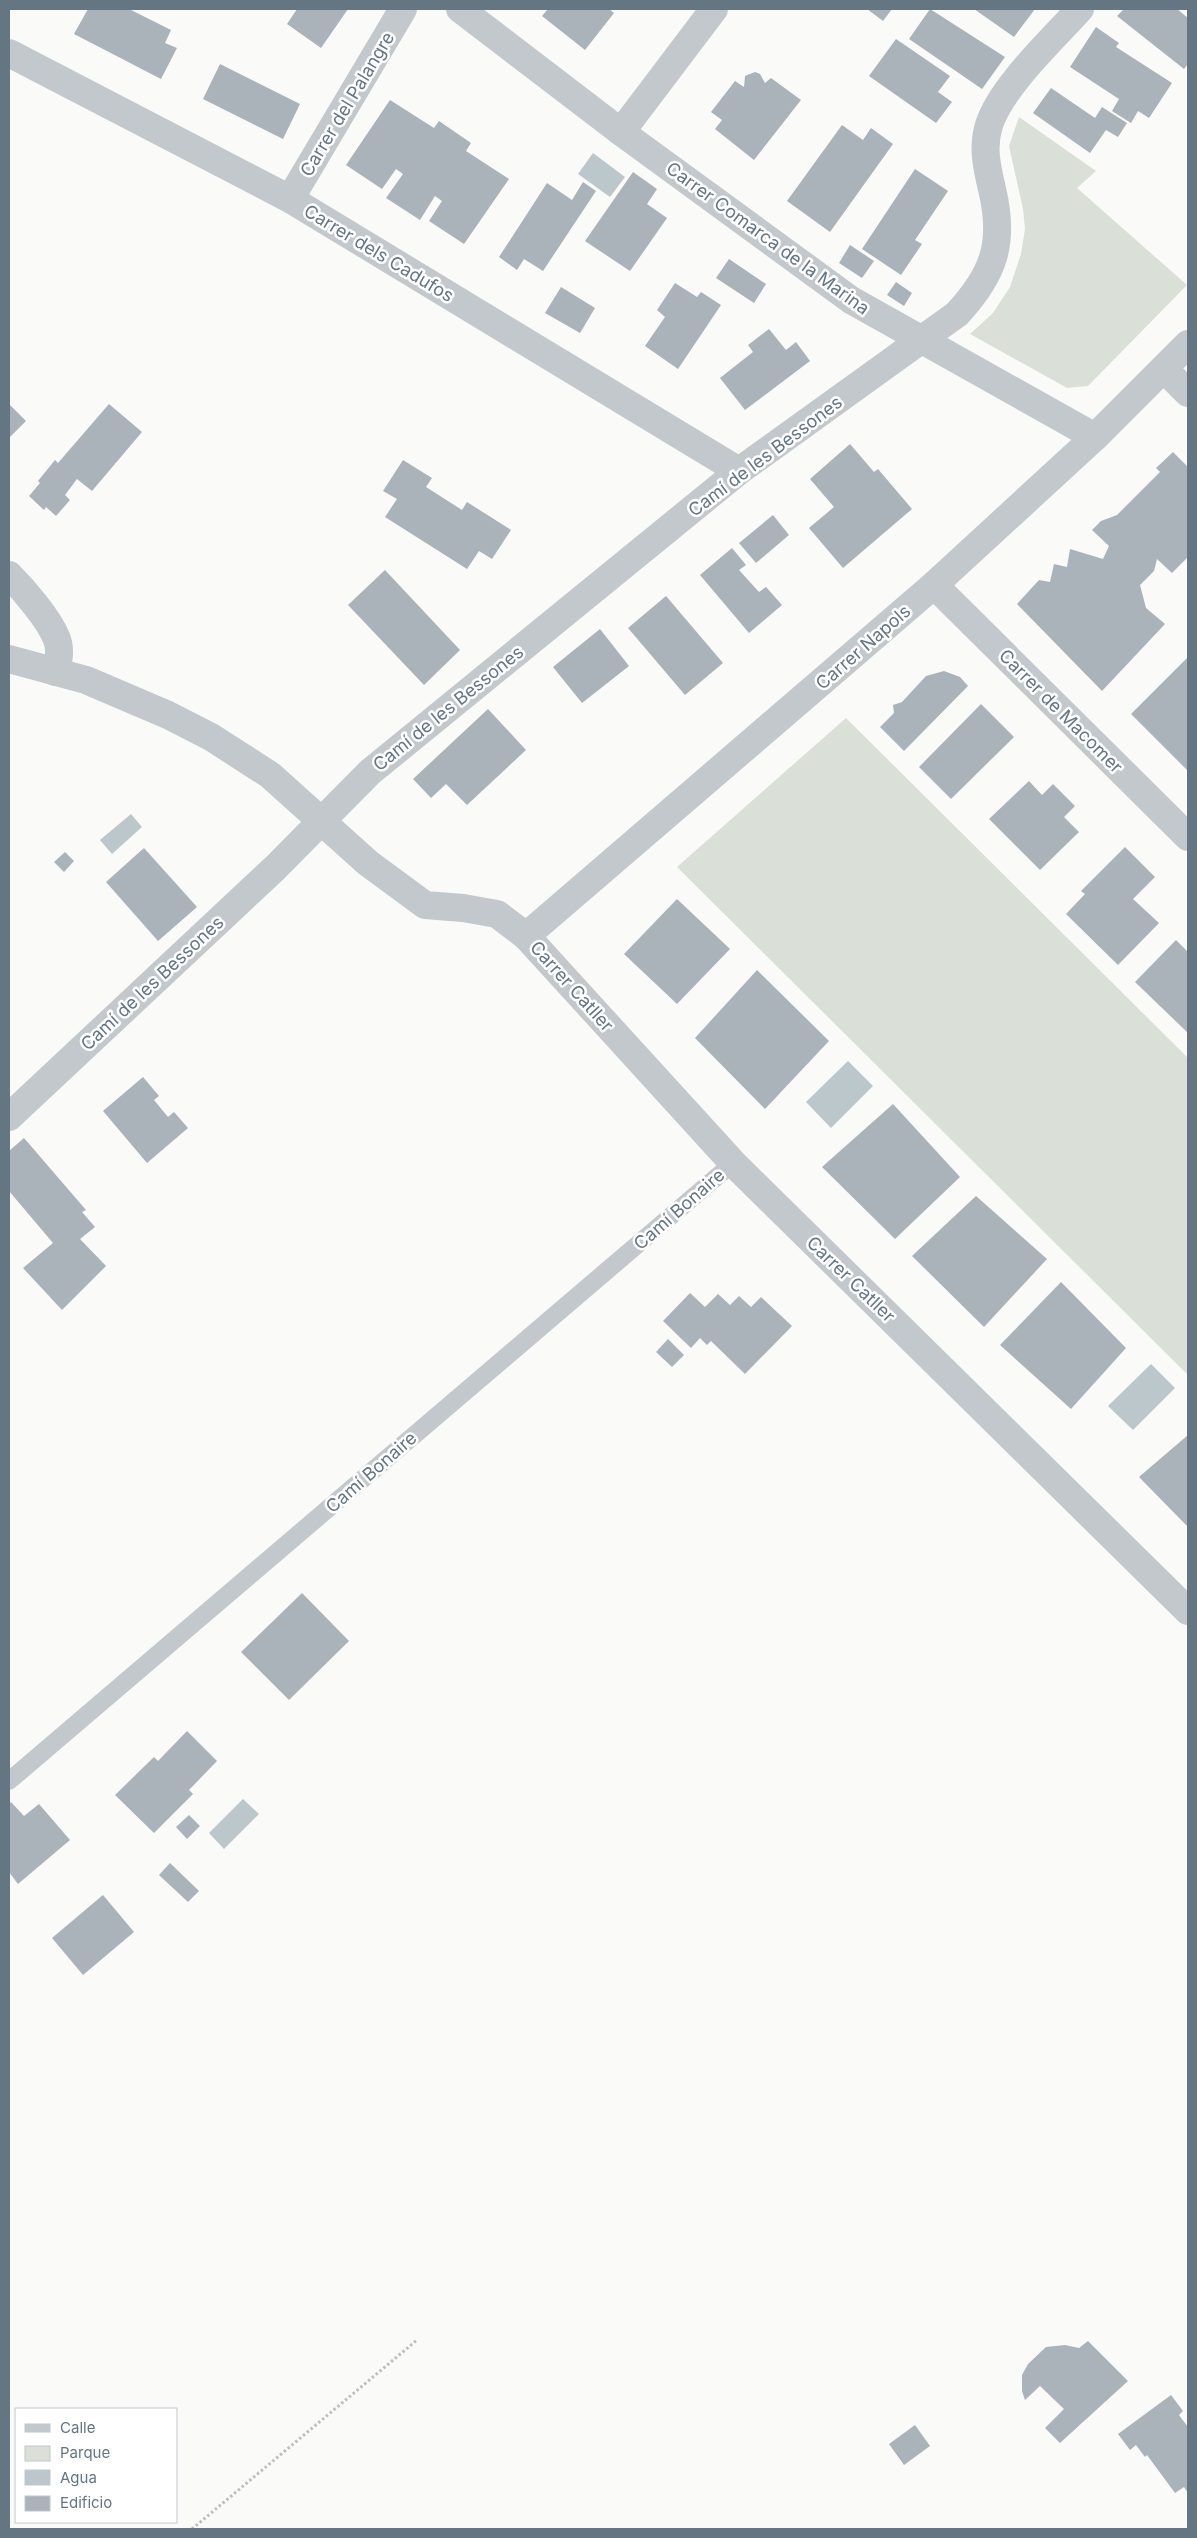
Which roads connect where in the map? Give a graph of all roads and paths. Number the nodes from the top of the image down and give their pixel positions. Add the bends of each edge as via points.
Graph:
1 (404, 9) edge
2 (460, 9) edge
3 (714, 9) edge
4 (1080, 9) edge
5 (9, 53) edge
6 (621, 132) junction
7 (290, 199) junction
8 (923, 340) junction
9 (1188, 344) edge
10 (1164, 369) junction
11 (1188, 393) edge
12 (1095, 437) junction
13 (739, 471) junction
14 (9, 576) edge
15 (934, 586) junction
16 (9, 659) edge
17 (56, 672) junction
18 (322, 819) junction
19 (1188, 837) edge
20 (526, 936) junction
21 (9, 1118) edge
22 (732, 1163) junction
23 (1188, 1611) edge
24 (9, 1781) edge
25 (417, 2340) dead end
26 (192, 2529) edge

1 - 7 street, Carrer del Palangre
2 - 6 street, Carrer Comarca de la Marina
3 - 6 street
4 - 8 street, Camí de les Bessones via 998,106 985,143 998,221 994,255 976,293 957,314
5 - 7 street, Carrer dels Cadufos
6 - 8 street, Carrer Comarca de la Marina via 851,300
7 - 13 street, Carrer dels Cadufos
8 - 12 street, Carrer Comarca de la Marina
8 - 13 street, Camí de les Bessones
9 - 10 street, Carrer Napols
10 - 11 street
10 - 12 street, Carrer Napols
12 - 15 street, Carrer Napols
13 - 18 street, Camí de les Bessones via 370,772
14 - 17 street via 36,606 57,638
15 - 19 street, Carrer de Macomer
15 - 20 street, Carrer Napols
16 - 17 street, Carrer Catller
17 - 18 street, Carrer Catller via 120,693 210,737 270,775
18 - 20 street, Carrer Catller via 368,863 425,905 497,914
18 - 21 street, Camí de les Bessones via 275,868
20 - 22 street, Carrer Catller
22 - 23 street, Carrer Catller
22 - 24 lane, Camí Bonaire
25 - 26 path

